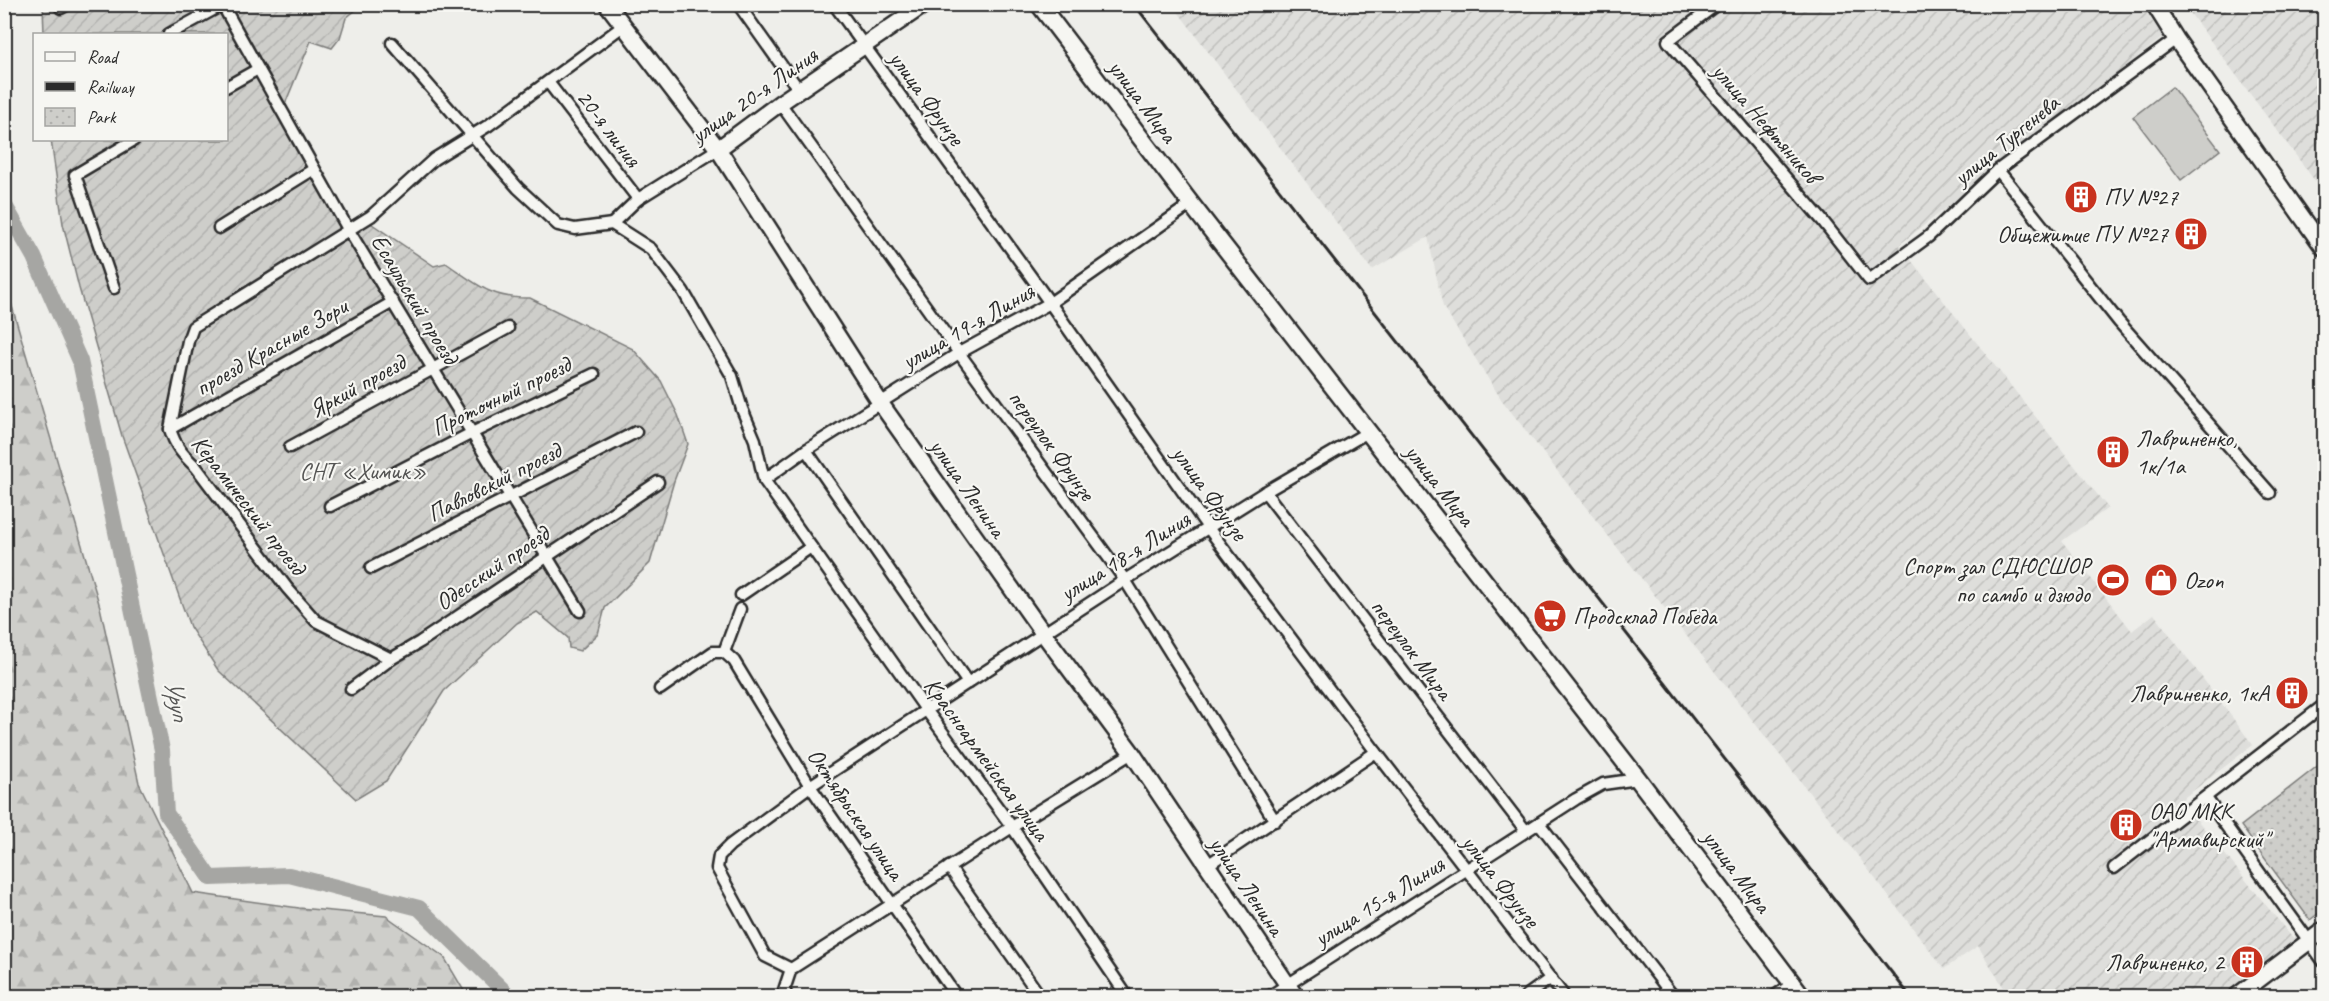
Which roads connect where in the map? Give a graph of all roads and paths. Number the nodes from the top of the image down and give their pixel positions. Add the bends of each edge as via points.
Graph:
1 (607, 4) edge
2 (738, 4) edge
3 (834, 4) edge
4 (925, 4) edge
5 (1039, 4) edge
6 (1717, 4) edge
7 (2154, 4) edge
8 (222, 5) edge
9 (623, 26) junction
10 (172, 33) edge
11 (2175, 39) junction
12 (392, 43) dead end
13 (864, 46) junction
14 (258, 69) junction
15 (548, 82) junction
16 (228, 86) edge
17 (799, 90) junction
18 (780, 103) junction
19 (472, 135) junction
20 (132, 141) edge
21 (718, 148) junction
22 (314, 168) junction
23 (1998, 170) junction
24 (638, 199) junction
25 (1191, 204) junction
26 (612, 224) junction
27 (219, 228) dead end
28 (348, 229) junction
29 (2325, 248) edge
30 (1869, 280) joint
31 (114, 288) dead end
32 (393, 302) junction
33 (1050, 303) junction
34 (508, 328) dead end
35 (959, 354) junction
36 (433, 368) junction
37 (594, 374) dead end
38 (881, 404) junction
39 (170, 429) junction
40 (636, 432) dead end
41 (1368, 432) junction
42 (472, 433) junction
43 (290, 447) dead end
44 (806, 450) junction
45 (764, 480) junction
46 (658, 482) dead end
47 (1265, 492) junction
48 (2270, 493) dead end
49 (512, 497) junction
50 (330, 506) dead end
51 (1209, 529) junction
52 (811, 547) junction
53 (547, 556) junction
54 (371, 568) dead end
55 (1125, 580) junction
56 (741, 595) dead end
57 (740, 609) dead end
58 (580, 611) dead end
59 (1043, 633) junction
60 (724, 652) junction
61 (391, 659) junction
62 (968, 683) junction
63 (660, 688) dead end
64 (351, 689) dead end
65 (2325, 705) edge
66 (927, 711) junction
67 (1132, 753) junction
68 (1376, 753) junction
69 (1638, 779) junction
70 (810, 786) junction
71 (2206, 798) junction
72 (1275, 821) junction
73 (1539, 823) junction
74 (1012, 827) junction
75 (1526, 831) junction
76 (1206, 866) junction
77 (949, 867) junction
78 (2114, 867) dead end
79 (1467, 871) junction
80 (892, 905) junction
81 (2325, 930) edge
82 (2311, 942) junction
83 (2325, 962) edge
84 (791, 969) junction
85 (1551, 978) junction
86 (1797, 990) edge
87 (1291, 991) edge
88 (786, 996) edge
89 (956, 996) edge
90 (1040, 996) edge
91 (1127, 996) edge
92 (1270, 996) edge
93 (1526, 996) edge
94 (1564, 996) edge
95 (1673, 996) edge
96 (1775, 996) edge
97 (2236, 996) edge

1 - 9 main road, улица Ленина
2 - 17 street
3 - 13 street, улица Фрунзе
4 - 13 main road, улица 20-я Линия
5 - 25 main road, улица Мира
6 - 30 street, улица Нефтяников via 1668,41
7 - 11 main road
8 - 10 street
8 - 14 street, Есаульский проезд
9 - 15 street
9 - 21 main road, улица Ленина
11 - 23 street, улица Тургенева
11 - 29 main road
12 - 19 street
13 - 17 main road, улица 20-я Линия
13 - 33 street, улица Фрунзе
14 - 16 street
14 - 22 street, Есаульский проезд
15 - 19 street
15 - 24 street, 20-я линия
17 - 18 main road, улица 20-я Линия
18 - 21 main road, улица 20-я Линия
18 - 35 street, переулок Фрунзе
19 - 26 street via 524,194 558,225 575,229
19 - 28 street via 434,159 371,216
20 - 31 street via 75,175
21 - 24 street, улица 20-я Линия
21 - 38 main road, улица Ленина
22 - 27 street
22 - 28 street, Есаульский проезд
23 - 30 street, улица Тургенева via 1928,237
23 - 48 street via 2119,322
24 - 26 street, улица 20-я Линия
25 - 33 street, улица 19-я Линия
25 - 41 main road, улица Мира
26 - 45 street, Красноармейская улица via 651,249 683,291 732,376 755,440
28 - 32 street, Есаульский проезд
28 - 39 street, Керамический проезд via 193,327
32 - 36 street, Есаульский проезд
32 - 39 street, проезд Красные Зори
33 - 35 street, улица 19-я Линия
33 - 51 street, улица Фрунзе
34 - 36 street, Яркий проезд
35 - 38 street, улица 19-я Линия
35 - 55 street, переулок Фрунзе
36 - 42 street, Есаульский проезд
36 - 43 street, Яркий проезд
37 - 42 street, Проточный проезд
38 - 44 street, улица 19-я Линия
38 - 59 main road, улица Ленина
39 - 61 street, Керамический проезд via 183,455 196,466 316,621
40 - 49 street, Павловский проезд
41 - 47 street, улица 18-я Линия
41 - 69 main road, улица Мира
42 - 49 street, Есаульский проезд
42 - 50 street, Проточный проезд
44 - 45 street, улица 19-я Линия
44 - 62 street
45 - 52 street, Красноармейская улица
46 - 53 street, Одесский проезд
47 - 51 street, улица 18-я Линия
47 - 75 street, переулок Мира
49 - 53 street, Есаульский проезд
49 - 54 street, Павловский проезд
51 - 55 street, улица 18-я Линия
51 - 68 street, улица Фрунзе
52 - 56 street
52 - 66 street, Красноармейская улица
53 - 58 street, Есаульский проезд
53 - 61 street, Одесский проезд
55 - 59 street, улица 18-я Линия
55 - 72 street, переулок Фрунзе
57 - 60 street
59 - 62 street, улица 18-я Линия
59 - 67 main road, улица Ленина
60 - 63 street via 713,652
60 - 70 street, Октябрьская улица via 734,662
61 - 64 street, Одесский проезд
62 - 66 street, улица 18-я Линия
65 - 71 street
66 - 70 street, улица 18-я Линия
66 - 74 street, Красноармейская улица
67 - 74 street
67 - 76 main road, улица Ленина
68 - 72 street
68 - 79 street, улица Фрунзе
69 - 73 street, улица 15-я Линия via 1603,784
69 - 86 main road, улица Мира
70 - 80 street, Октябрьская улица
70 - 84 street, улица 18-я Линия via 730,845 719,856 717,868 765,956
71 - 78 street
71 - 82 street
72 - 76 street
73 - 75 street, улица 15-я Линия
73 - 95 street
74 - 77 street
74 - 91 street, Красноармейская улица
75 - 79 street, улица 15-я Линия
76 - 87 main road, улица Ленина
77 - 80 street
77 - 90 street
79 - 85 street, улица Фрунзе
79 - 87 street, улица 15-я Линия
80 - 84 street
80 - 89 street, Октябрьская улица
81 - 82 main road
82 - 83 street
82 - 97 main road
84 - 88 street via 784,990
85 - 93 street
85 - 94 street, улица Фрунзе
86 - 96 street
87 - 92 street, улица 15-я Линия

